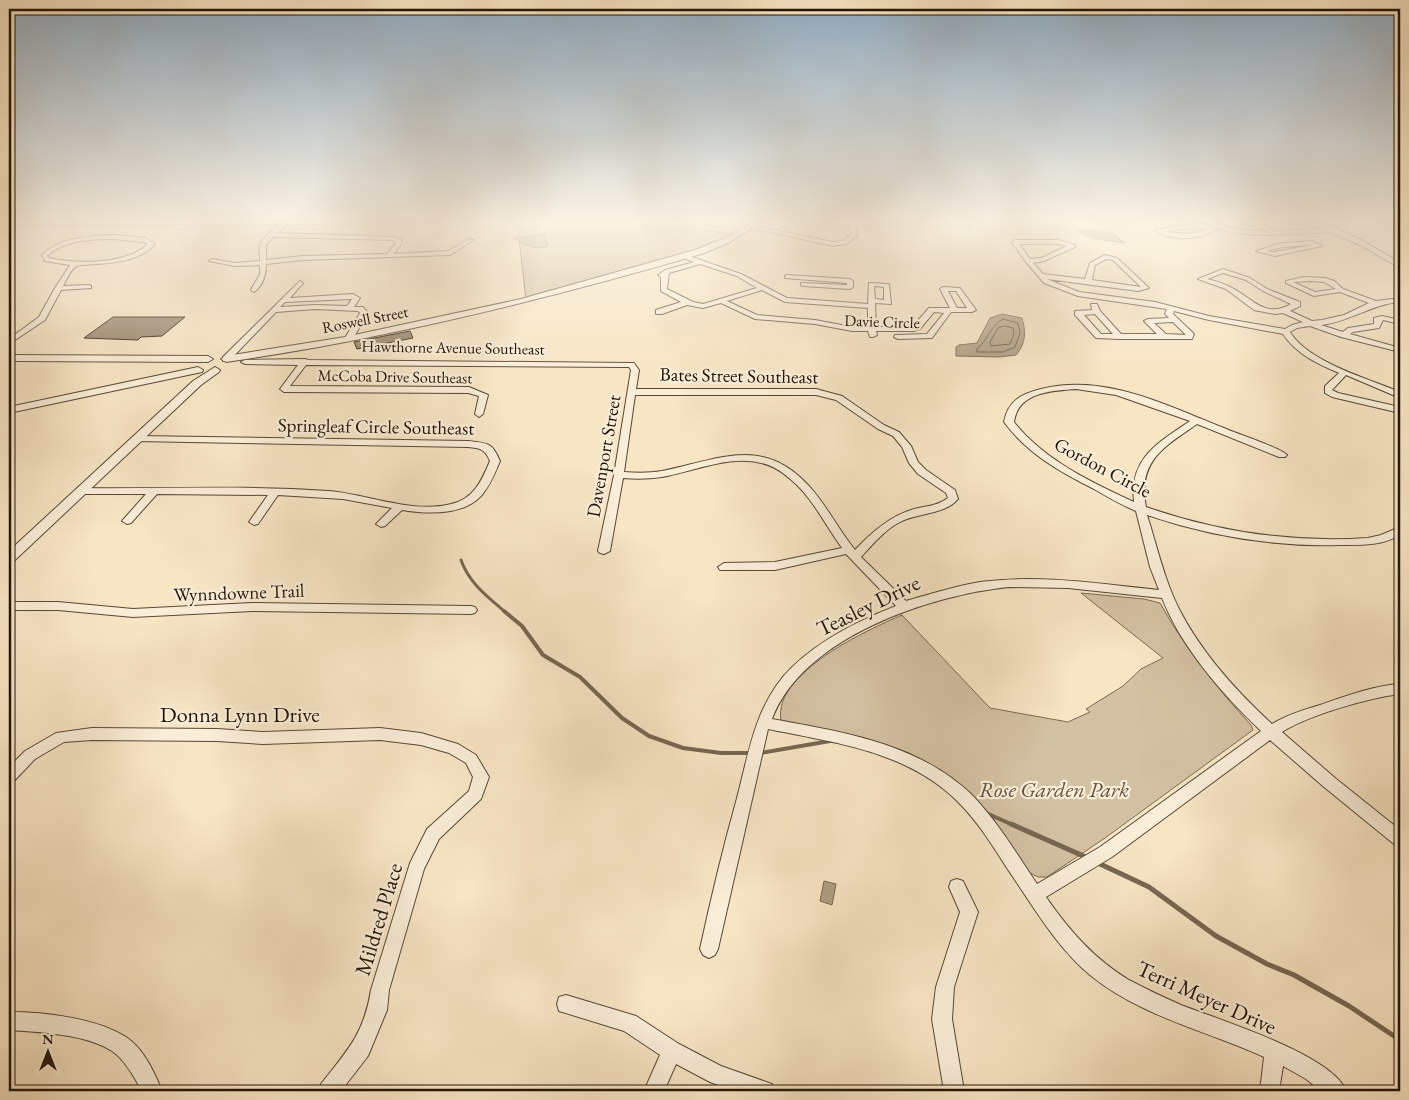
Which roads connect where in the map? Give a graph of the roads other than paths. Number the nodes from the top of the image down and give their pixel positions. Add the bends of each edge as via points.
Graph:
1 (68, 271) edge
2 (263, 271) edge
3 (631, 271) edge
4 (662, 271) edge
5 (672, 271) edge
6 (727, 271) edge
7 (1036, 271) edge
8 (1090, 271) edge
9 (1129, 271) edge
10 (1222, 271) edge
11 (1224, 271) edge
12 (665, 274) junction
13 (1039, 276) junction
14 (787, 277) dead end
15 (804, 281) junction
16 (1088, 281) junction
17 (300, 283) dead end
18 (89, 287) dead end
19 (58, 288) junction
20 (763, 288) junction
21 (254, 290) dead end
22 (1340, 290) junction
23 (1096, 297) junction
24 (780, 298) junction
25 (283, 300) junction
26 (1400, 300) edge
27 (722, 301) junction
28 (688, 302) junction
29 (1374, 303) junction
30 (349, 308) junction
31 (1171, 308) junction
32 (273, 310) junction
33 (1284, 311) junction
34 (659, 312) dead end
35 (1097, 312) junction
36 (1175, 320) junction
37 (1324, 322) junction
38 (1400, 322) edge
39 (1310, 323) junction
40 (1329, 330) junction
41 (1286, 332) junction
42 (873, 333) junction
43 (1344, 335) junction
44 (1120, 337) junction
45 (1164, 337) junction
46 (349, 338) junction
47 (9, 342) edge
48 (1400, 350) edge
49 (265, 357) junction
50 (9, 358) edge
51 (168, 358) junction
52 (305, 361) junction
53 (219, 362) junction
54 (245, 362) junction
55 (198, 367) junction
56 (634, 367) joint
57 (1345, 372) junction
58 (193, 386) junction
59 (632, 392) junction
60 (1400, 395) edge
61 (9, 410) edge
62 (1400, 410) edge
63 (479, 414) dead end
64 (1196, 421) junction
65 (138, 439) junction
66 (1282, 455) dead end
67 (619, 475) junction
68 (81, 491) junction
69 (154, 492) junction
70 (275, 494) junction
71 (400, 506) junction
72 (1139, 508) junction
73 (127, 521) dead end
74 (254, 522) dead end
75 (381, 524) dead end
76 (1400, 530) edge
77 (604, 551) dead end
78 (852, 554) junction
79 (9, 558) edge
80 (724, 567) dead end
81 (1167, 595) junction
82 (9, 606) edge
83 (905, 607) junction
84 (471, 610) dead end
85 (1400, 689) edge
86 (764, 723) junction
87 (1271, 731) junction
88 (476, 769) joint
89 (9, 777) edge
90 (1400, 838) edge
91 (957, 887) dead end
92 (1035, 895) junction
93 (709, 949) dead end
94 (566, 1004) dead end
95 (9, 1021) edge
96 (672, 1051) junction
97 (1275, 1051) junction
98 (152, 1091) edge
99 (328, 1091) edge
100 (654, 1091) edge
101 (765, 1091) edge
102 (954, 1091) edge
103 (1268, 1091) edge
104 (1336, 1091) edge

1 - 19 street
2 - 21 street
3 - 46 street, Roswell Street via 468,314
4 - 12 street
5 - 12 street
6 - 20 street
7 - 13 street
8 - 16 street
9 - 16 street via 1147,287 1138,289
10 - 33 street via 1201,279 1228,288 1254,307
11 - 33 street via 1298,303
12 - 28 street via 663,290
13 - 16 street
13 - 23 street via 1058,288
14 - 15 street
15 - 15 street via 850,281 850,287
15 - 24 street via 800,292
17 - 25 street
18 - 19 street
19 - 47 street via 42,318
20 - 24 street
20 - 27 street
22 - 22 street via 1314,294 1288,282 1329,282 1338,285
22 - 29 street
23 - 31 street
23 - 35 street via 1094,305
24 - 42 street via 800,302 872,304
25 - 30 street via 353,296 356,298
25 - 32 street
26 - 29 street
27 - 28 street via 706,305
27 - 42 street, Davie Circle via 755,317 774,318 785,324 844,335
28 - 34 street
29 - 37 street via 1348,317
30 - 32 street
30 - 46 street via 360,309 364,313
31 - 36 street via 1169,314
31 - 41 street
32 - 53 street
33 - 39 street
35 - 44 street
35 - 44 street via 1078,313 1096,335
36 - 45 street via 1190,336
36 - 45 street via 1148,321
37 - 39 street
37 - 40 street via 1333,327
38 - 43 street via 1382,318 1377,320 1376,326 1351,330
39 - 40 street
39 - 41 street
40 - 43 street
41 - 57 street via 1312,357
42 - 42 street, Davie Circle via 930,336 950,310 932,310 915,328
43 - 48 street
44 - 45 street
46 - 49 street, Roswell Street
49 - 52 street, Hawthorne Avenue Southeast
49 - 53 street, Roswell Street
49 - 54 street, Roswell Street
49 - 54 street, Hawthorne Avenue Southeast
50 - 51 street
51 - 53 street
51 - 55 street
52 - 56 street, Hawthorne Avenue Southeast via 616,363
52 - 63 street, McCoba Drive Southeast via 284,389 469,390 484,395
53 - 54 street, Roswell Street
53 - 55 street
53 - 58 street
55 - 58 street
55 - 61 street
56 - 59 street, Davenport Street
57 - 60 street
57 - 62 street via 1328,388 1329,393
58 - 65 street
59 - 67 street, Davenport Street
59 - 78 street, Bates Street Southeast via 816,392 839,398 896,434 914,464 951,492 953,499 940,508 915,512 894,521
64 - 66 street, Gordon Circle
64 - 72 street via 1159,447 1145,463 1138,485
64 - 72 street, Gordon Circle via 1116,392 1079,387 1043,390 1018,400 1010,410 1009,422 1036,452
65 - 68 street
65 - 71 street, Springleaf Circle Southeast via 468,444 484,446 494,455 495,461 482,489 468,502 434,510
67 - 77 street, Davenport Street
67 - 78 street via 661,474 739,457 763,459 787,470 802,482
68 - 69 street, Springleaf Circle Southeast
68 - 79 street
69 - 70 street, Springleaf Circle Southeast
69 - 73 street
70 - 71 street, Springleaf Circle Southeast via 352,496
70 - 74 street
71 - 75 street
72 - 76 street, Gordon Circle via 1215,531 1301,543 1382,540
72 - 81 street
78 - 80 street via 775,566
78 - 83 street
81 - 83 street, Teasley Drive via 1009,583 947,592
81 - 87 street via 1206,659
82 - 84 street, Wynndowne Trail via 58,606 133,614 252,608
83 - 86 street, Teasley Drive via 848,633 819,652 781,687
85 - 87 street via 1350,700 1288,721
86 - 92 street, Terri Meyer Drive via 886,750 933,773 966,800
86 - 93 street, Teasley Drive
87 - 90 street
87 - 92 street via 1106,852
88 - 89 street, Donna Lynn Drive via 471,759 453,748 421,739 380,734 263,738 92,734 61,737 30,755
88 - 99 street, Mildred Place via 481,777 476,794 433,834 416,868 377,1010 361,1049
91 - 102 street via 969,912 945,987 942,1019
92 - 97 street, Terri Meyer Drive via 1070,942 1097,969 1169,1010
94 - 96 street via 629,1023
95 - 98 street via 84,1030 119,1044 145,1074
96 - 100 street
96 - 101 street via 716,1075
97 - 103 street
97 - 104 street, Terri Meyer Drive via 1314,1073

